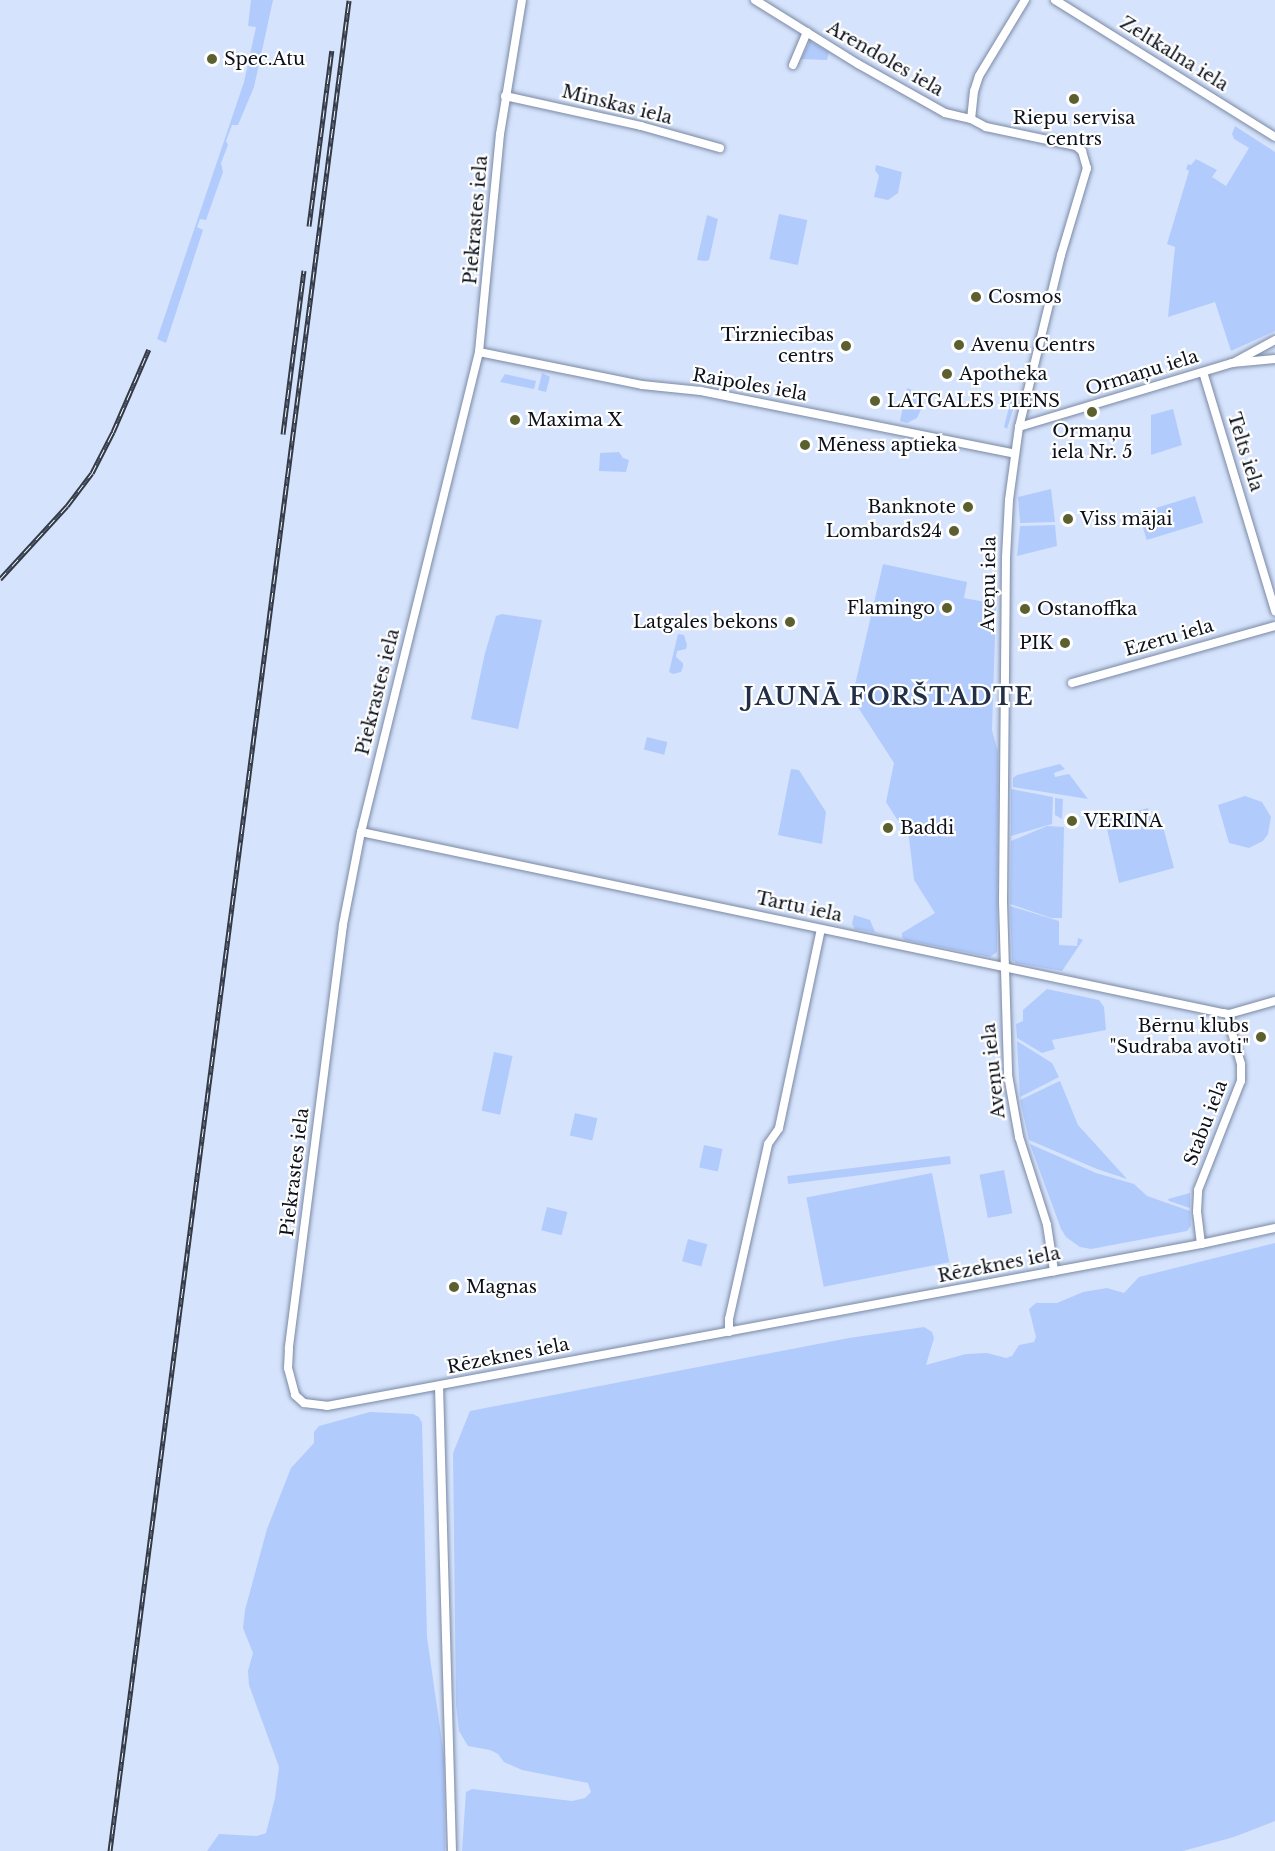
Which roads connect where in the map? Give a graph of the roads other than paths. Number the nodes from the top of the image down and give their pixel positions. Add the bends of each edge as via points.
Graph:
1 (522, 0) edge
2 (755, 0) edge
3 (1026, 0) edge
4 (1055, 0) edge
5 (766, 3) edge
6 (807, 32) junction
7 (793, 65) dead end
8 (505, 96) junction
9 (971, 119) junction
10 (1275, 137) edge
11 (720, 148) dead end
12 (1275, 340) edge
13 (478, 352) junction
14 (1275, 354) edge
15 (1275, 359) edge
16 (1232, 363) junction
17 (1248, 364) junction
18 (1203, 372) junction
19 (1019, 427) junction
20 (1015, 454) junction
21 (1275, 611) edge
22 (1275, 626) edge
23 (1072, 683) dead end
24 (361, 832) junction
25 (821, 929) junction
26 (1004, 967) junction
27 (1275, 1001) edge
28 (1229, 1014) junction
29 (1275, 1228) edge
30 (1201, 1244) junction
31 (1054, 1271) junction
32 (729, 1332) junction
33 (439, 1386) junction
34 (295, 1395) joint
35 (452, 1851) edge

1 - 8 street, Piekrastes iela
2 - 5 street, Arendoles iela
3 - 9 street via 980,76
4 - 10 street, Zeltkalna iela
5 - 6 street, Arendoles iela
6 - 7 street
6 - 9 street, Arendoles iela via 945,113
8 - 11 street, Minskas iela
8 - 13 street, Piekrastes iela
9 - 19 street, Aveņu iela via 986,127 1076,146 1082,151 1087,168 1061,255
12 - 16 street
13 - 20 street, Raipoles iela via 642,385 701,391
13 - 24 street, Piekrastes iela
14 - 17 street
15 - 17 street, Ormaņu iela
16 - 17 street, Ormaņu iela
16 - 18 street, Ormaņu iela
18 - 19 street, Ormaņu iela
18 - 21 street, Telts iela
19 - 20 street, Aveņu iela
20 - 26 street, Aveņu iela via 1006,557
22 - 23 street, Ezeru iela
24 - 25 street, Tartu iela
24 - 34 street, Piekrastes iela via 343,925 289,1349 288,1368
25 - 26 street, Tartu iela
25 - 32 street via 779,1128 768,1144
26 - 28 street, Tartu iela
26 - 31 street, Aveņu iela via 1011,1101 1047,1226
27 - 28 street
28 - 30 street, Stabu iela via 1241,1081 1198,1190
29 - 30 street, Rēzeknes iela
30 - 31 street, Rēzeknes iela
31 - 32 street, Rēzeknes iela
32 - 33 street, Rēzeknes iela
33 - 34 street, Rēzeknes iela via 327,1406 304,1403
33 - 35 street

